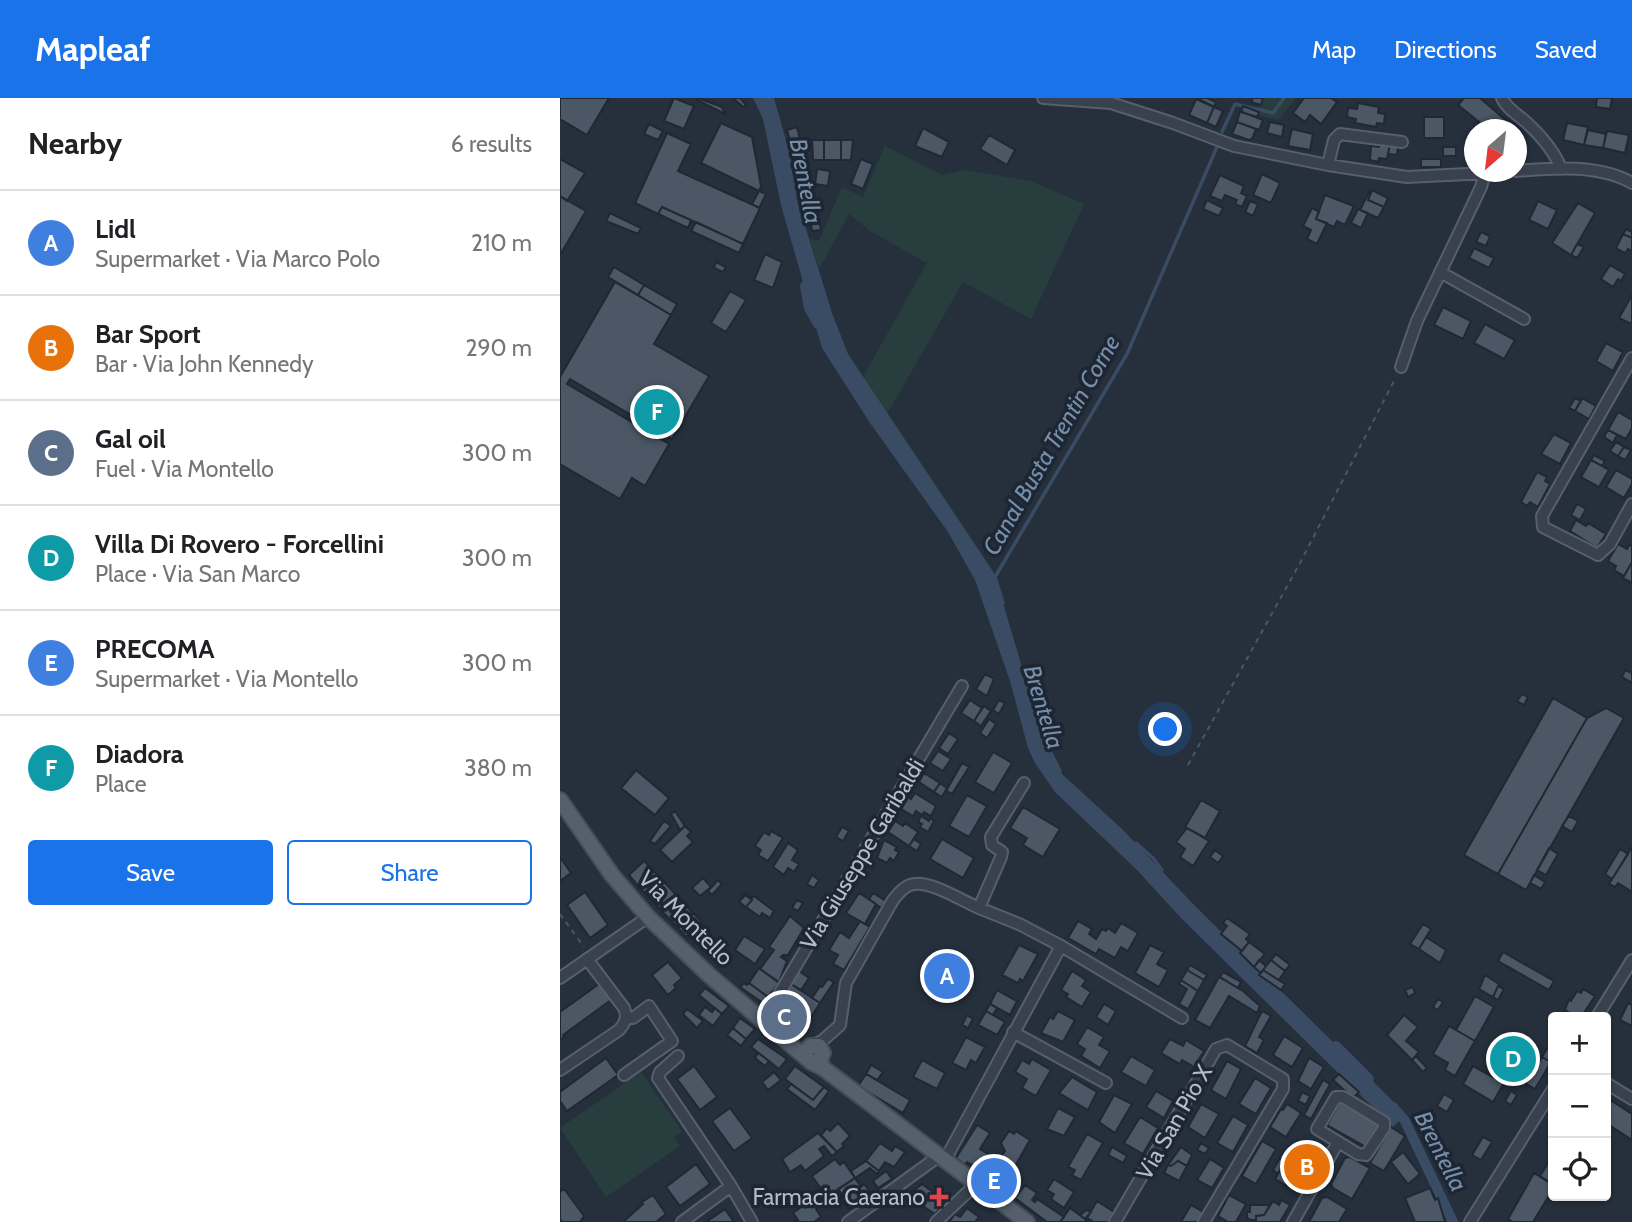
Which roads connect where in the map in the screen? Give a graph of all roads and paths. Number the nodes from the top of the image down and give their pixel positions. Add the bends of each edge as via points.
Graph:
1 (1043, 98) edge
2 (1502, 98) edge
3 (1092, 100) edge
4 (1402, 142) dead end
5 (1328, 165) junction
6 (1561, 169) junction
7 (1527, 171) edge
8 (1464, 174) edge
9 (1482, 182) edge
10 (1632, 183) edge
11 (1440, 272) junction
12 (1524, 319) dead end
13 (1632, 358) edge
14 (1401, 367) joint
15 (1632, 504) edge
16 (962, 686) dead end
17 (1188, 765) dead end
18 (1024, 783) dead end
19 (560, 800) edge
20 (979, 908) junction
21 (648, 917) junction
22 (1060, 946) junction
23 (587, 959) junction
24 (1632, 960) edge
25 (560, 978) edge
26 (1600, 1012) edge
27 (626, 1018) junction
28 (1182, 1018) dead end
29 (763, 1021) junction
30 (1013, 1032) junction
31 (814, 1054) junction
32 (678, 1056) dead end
33 (560, 1070) edge
34 (624, 1075) dead end
35 (1106, 1083) dead end
36 (1611, 1086) edge
37 (1548, 1096) edge
38 (1632, 1099) edge
39 (1338, 1143) junction
40 (942, 1158) junction
41 (976, 1184) junction
42 (731, 1186) junction
43 (682, 1222) edge
44 (752, 1222) edge
45 (848, 1222) edge
46 (936, 1222) edge
47 (1027, 1222) edge
48 (1115, 1222) edge
49 (1204, 1222) edge
50 (1293, 1222) edge
51 (1470, 1222) edge

1 - 3 street
2 - 6 street via 1558,159
3 - 5 street via 1173,122 1234,146
4 - 5 street via 1340,134
5 - 8 street via 1407,177
6 - 7 street
6 - 10 street via 1583,169
9 - 11 street
11 - 12 street
11 - 14 street
13 - 15 street via 1542,516 1543,527 1598,555 1610,544
14 - 17 path
16 - 29 street, Via Giuseppe Garibaldi
18 - 20 street via 990,841 1002,857
19 - 21 main road, Via Montello via 612,875
20 - 22 street
20 - 31 street via 937,888 911,884 902,890 846,983 840,1025
21 - 23 street
21 - 29 main road, Via Montello
22 - 28 street
22 - 30 street
23 - 25 street
23 - 27 street via 624,1008
24 - 26 street
27 - 33 street via 619,1030
27 - 34 street via 649,1006 672,1041
29 - 31 main road, Via Montello
30 - 35 street
30 - 40 street
31 - 40 main road, Via Montello
32 - 42 street via 658,1078
36 - 38 street
37 - 51 street
39 - 39 street via 1366,1155 1384,1122 1336,1097 1317,1129
39 - 50 street
40 - 41 main road, Via Montello
40 - 45 street
41 - 46 street
41 - 47 main road, Via Montello
42 - 43 street
42 - 44 street
48 - 49 street, Via San Pio X via 1216,1049 1227,1045 1283,1079 1283,1089

